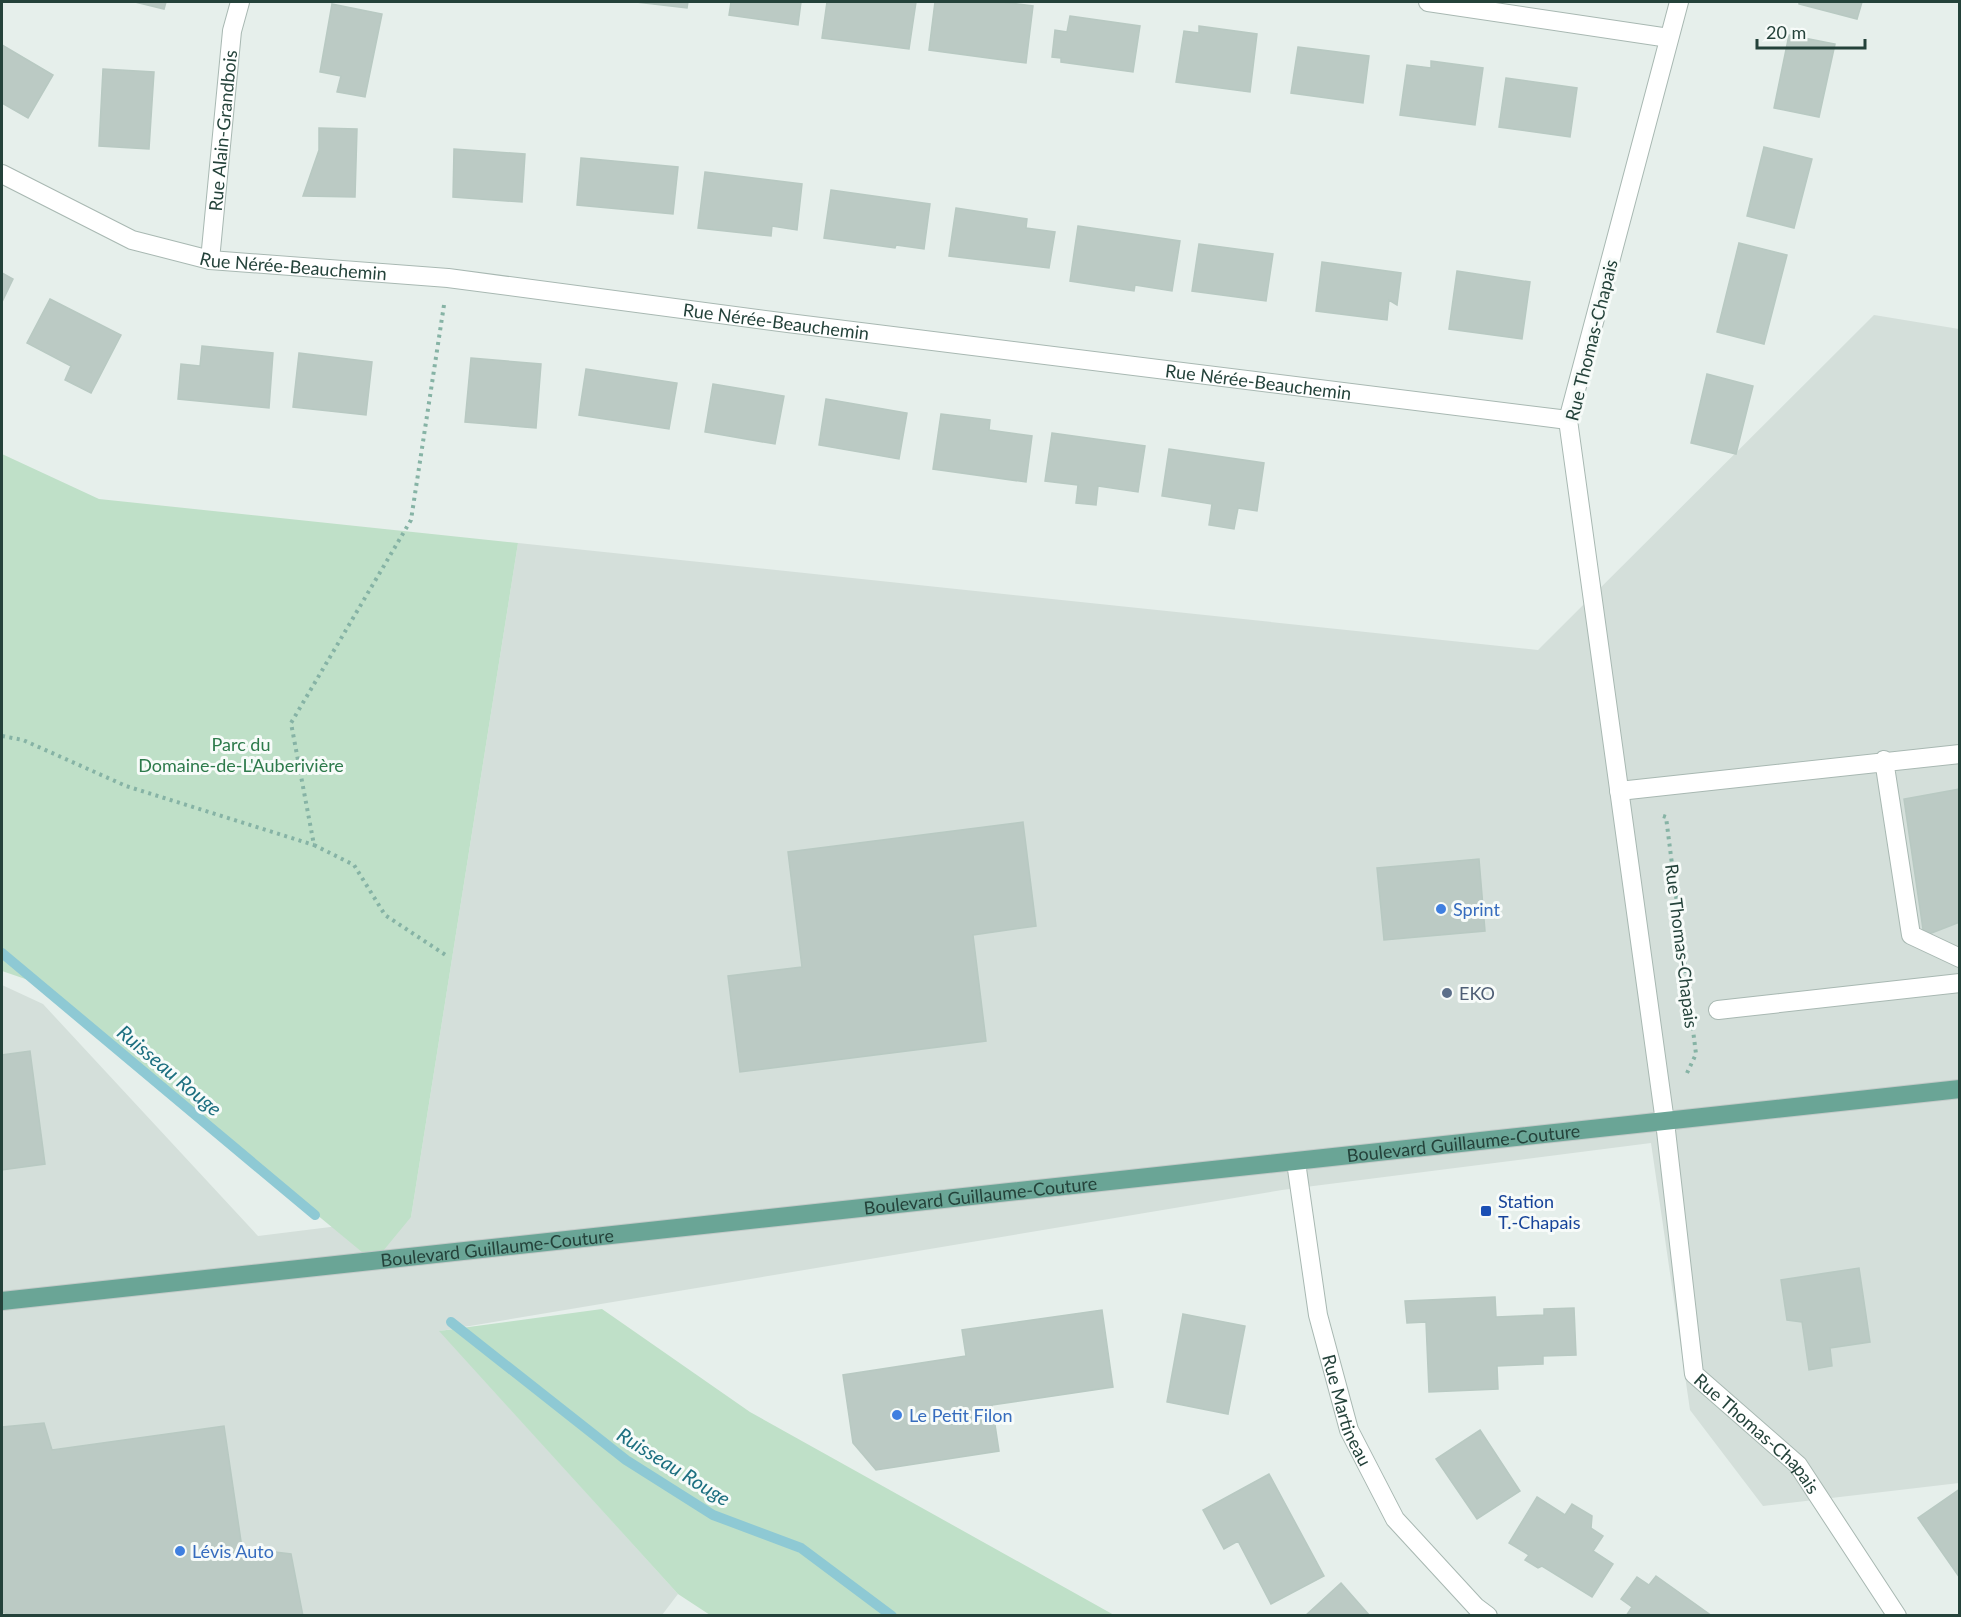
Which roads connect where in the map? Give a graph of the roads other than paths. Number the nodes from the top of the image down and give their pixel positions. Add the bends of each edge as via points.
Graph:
1 (240, 2) edge
2 (1428, 2) edge
3 (1679, 2) edge
4 (1670, 38) junction
5 (2, 174) edge
6 (210, 260) junction
7 (1568, 420) junction
8 (1959, 754) edge
9 (1884, 760) junction
10 (1619, 791) junction
11 (1959, 958) edge
12 (1959, 983) edge
13 (1718, 1010) dead end
14 (1959, 1089) edge
15 (1665, 1122) junction
16 (1296, 1162) junction
17 (2, 1301) edge
18 (1488, 1616) edge
19 (1897, 1616) edge

1 - 6 street, Rue Alain-Grandbois via 232,31
2 - 4 street
3 - 4 street, Rue Thomas-Chapais
4 - 7 street, Rue Thomas-Chapais
5 - 6 street, Rue Nérée-Beauchemin via 132,240
6 - 7 street, Rue Nérée-Beauchemin via 448,278
7 - 10 street, Rue Thomas-Chapais
8 - 9 street
9 - 10 street
9 - 11 street via 1911,934
10 - 15 street, Rue Thomas-Chapais
12 - 13 street
14 - 15 main road, Boulevard Guillaume-Couture
15 - 16 main road, Boulevard Guillaume-Couture
15 - 19 street, Rue Thomas-Chapais via 1694,1374 1798,1465
16 - 17 main road, Boulevard Guillaume-Couture
16 - 18 street, Rue Martineau via 1318,1315 1349,1430 1395,1518

